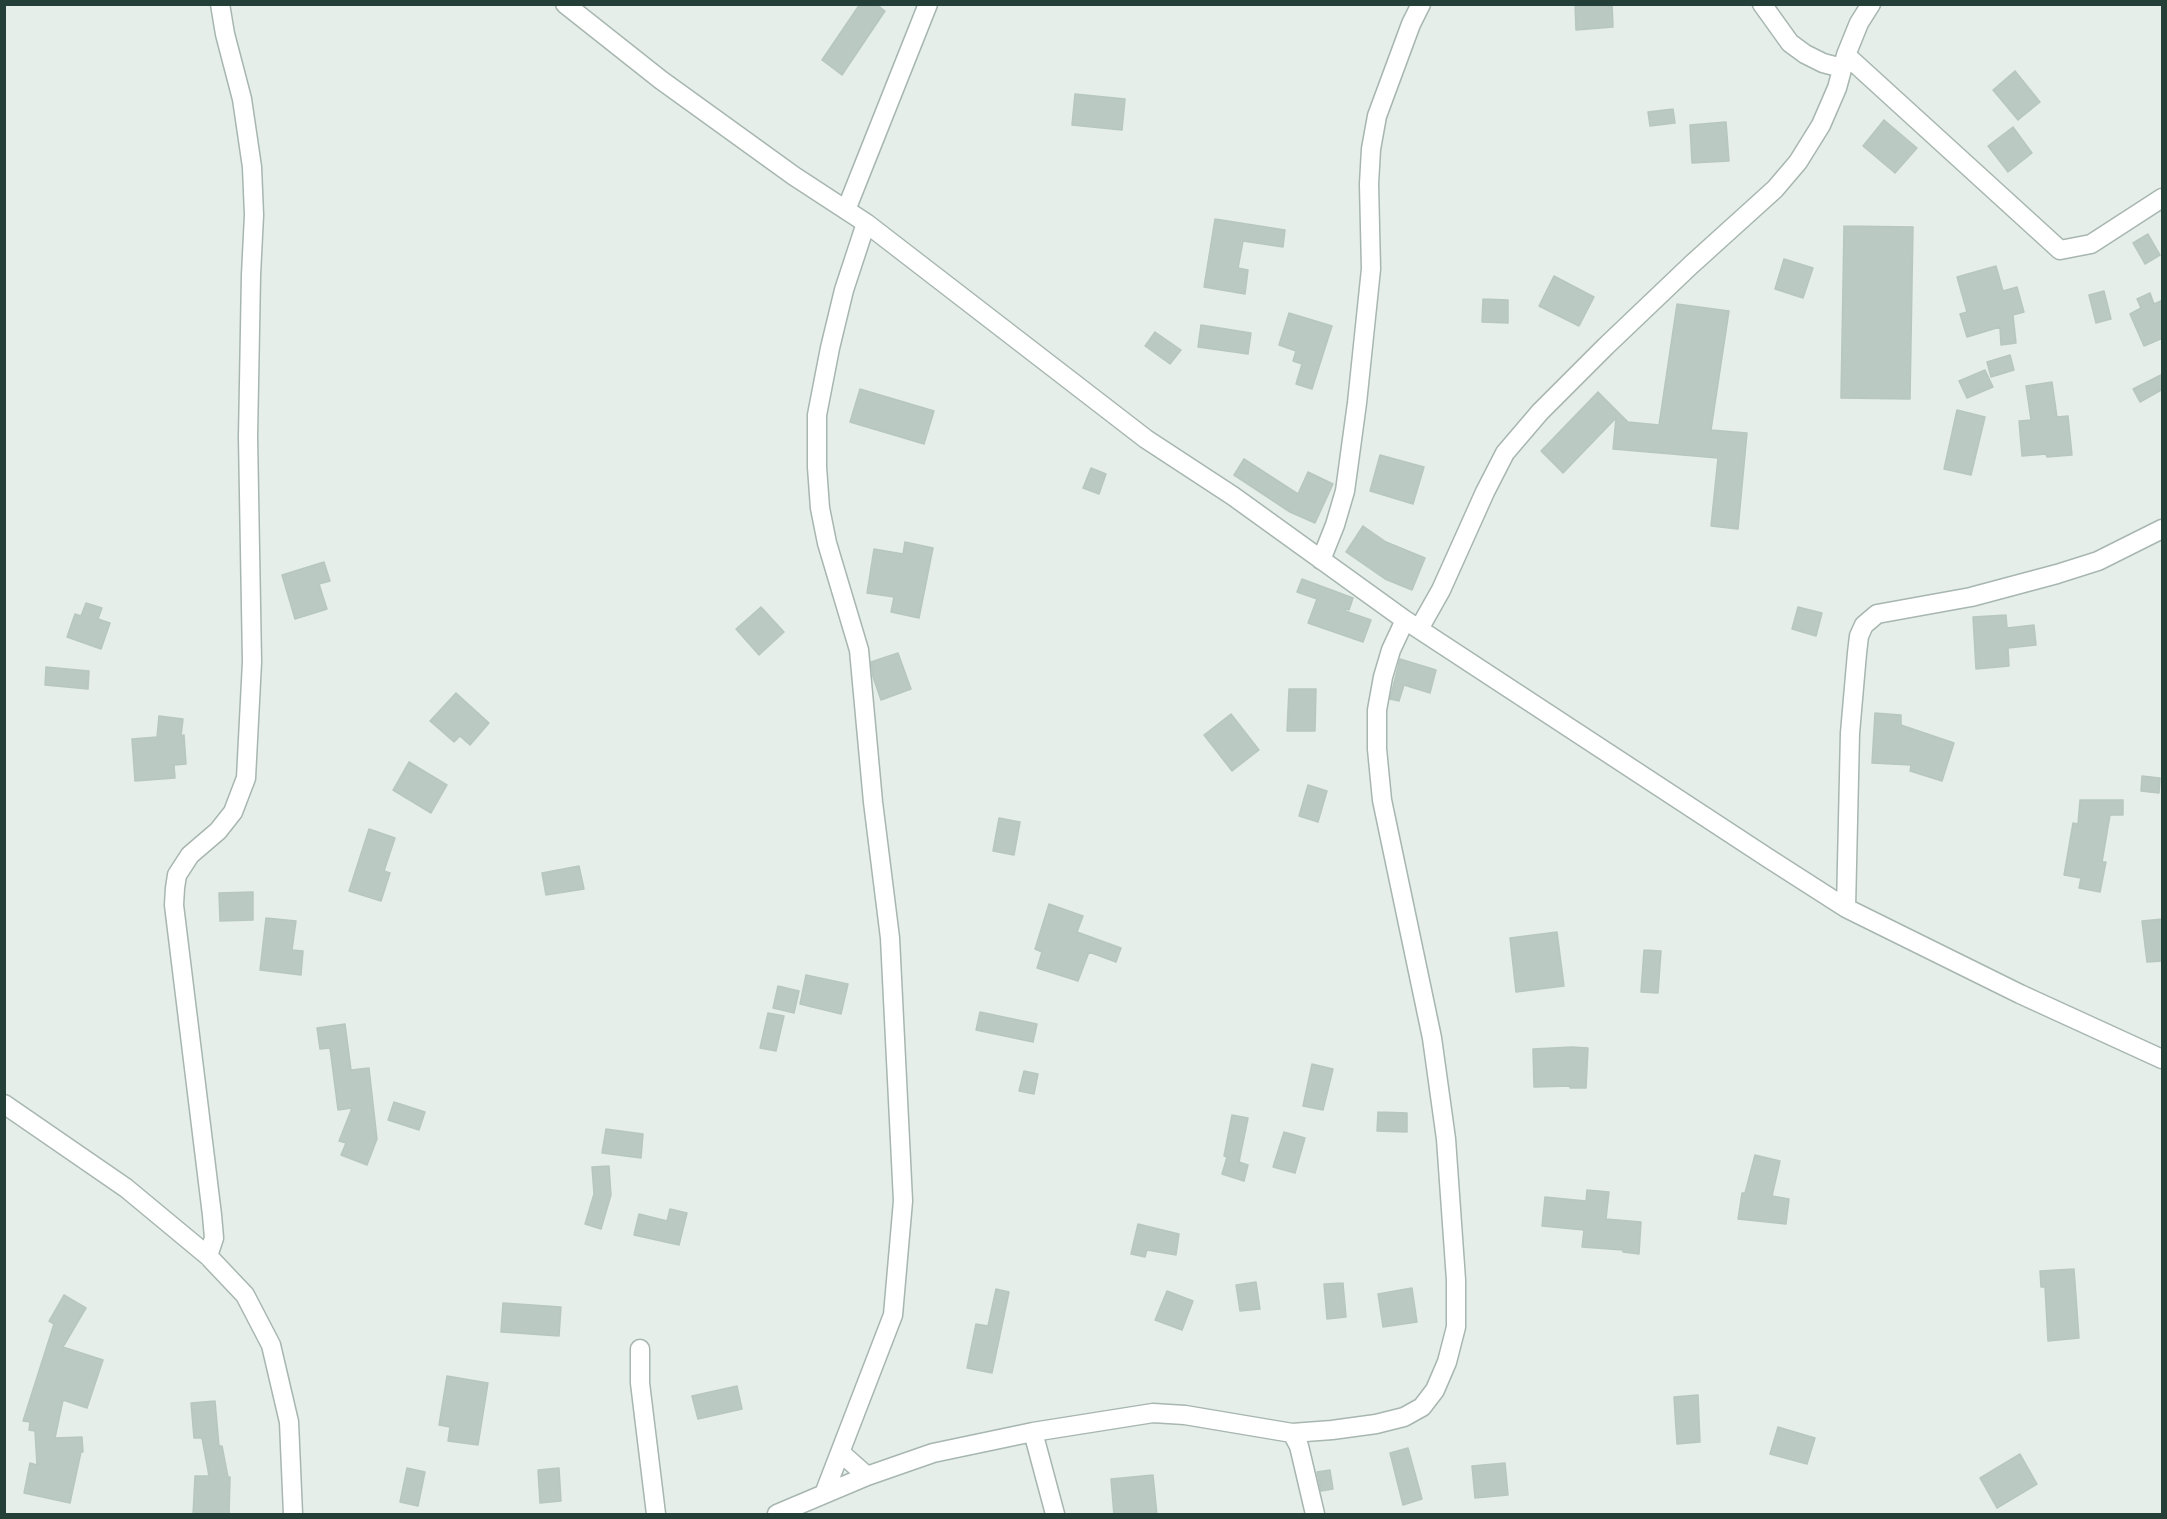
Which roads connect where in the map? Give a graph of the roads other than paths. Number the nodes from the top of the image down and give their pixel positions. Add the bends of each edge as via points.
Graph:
1 (220, 4) edge
2 (565, 4) edge
3 (928, 4) edge
4 (1421, 4) edge
5 (1762, 4) edge
6 (1871, 4) edge
7 (1844, 61) junction
8 (2163, 198) edge
9 (846, 210) junction
10 (866, 223) junction
11 (2163, 529) edge
12 (1320, 560) junction
13 (1412, 624) junction
14 (1846, 908) junction
15 (2163, 1059) edge
16 (4, 1104) edge
17 (208, 1256) junction
18 (640, 1349) dead end
19 (1033, 1432) junction
20 (1292, 1433) junction
21 (841, 1453) junction
22 (867, 1476) junction
23 (824, 1494) junction
24 (293, 1515) edge
25 (656, 1515) edge
26 (777, 1515) edge
27 (1055, 1515) edge
28 (1315, 1515) edge

1 - 17 street via 242,99 252,167 248,436 252,662 246,778 232,812 218,831 190,855 177,875 175,888 212,1215 214,1238
2 - 9 street via 661,80
3 - 9 street
4 - 12 street via 1377,116 1371,149 1371,269 1357,403 1345,491
5 - 7 street via 1790,43 1805,54 1823,63
6 - 7 street
7 - 8 street via 2060,250 2091,244
7 - 13 street via 1821,125 1775,189 1606,346 1505,453 1441,590
9 - 10 street
10 - 12 street via 1146,439
10 - 21 street via 830,348 817,415 817,468 827,543 859,650 890,938 903,1201 893,1315
11 - 14 street via 2098,561 1971,597 1877,614 1864,625 1858,644 1850,733
12 - 13 street
13 - 14 street
13 - 20 street via 1391,650 1383,677 1377,710 1377,749 1382,800 1432,1038 1446,1139 1456,1327 1447,1362 1435,1390 1422,1407 1404,1417 1376,1424
14 - 15 street
16 - 17 street via 126,1188
17 - 24 street via 245,1295 271,1345 289,1422
18 - 25 street via 640,1383
19 - 20 street via 1153,1413
19 - 22 street via 933,1453
19 - 27 street
20 - 28 street via 1299,1446
21 - 22 street
21 - 23 street
22 - 23 street
23 - 26 street

